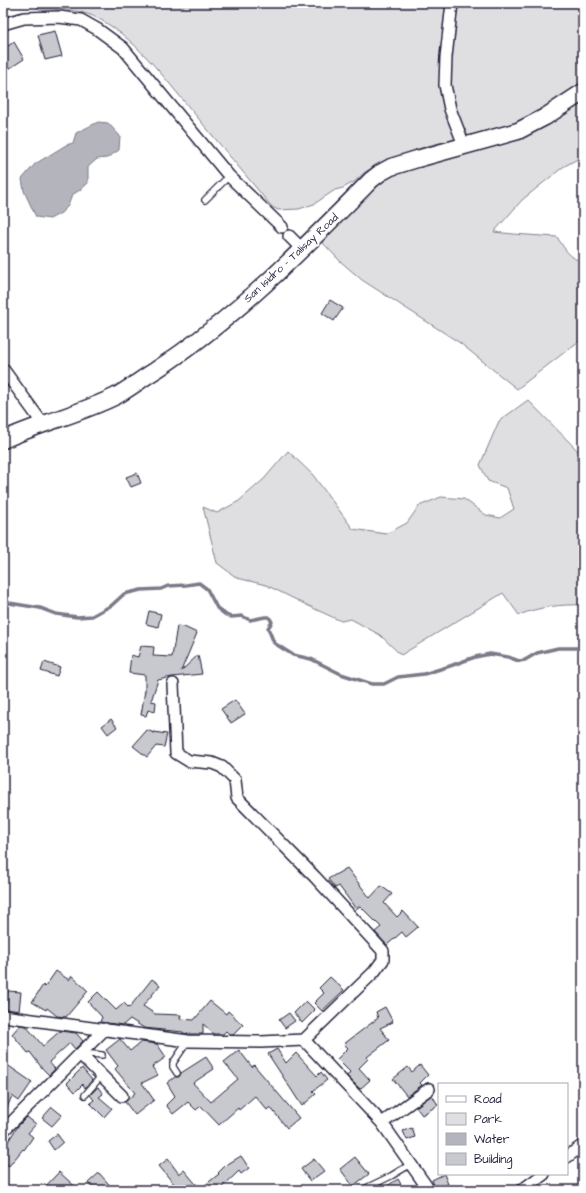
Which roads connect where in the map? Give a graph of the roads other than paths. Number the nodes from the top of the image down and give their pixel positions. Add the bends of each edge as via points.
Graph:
1 (452, 3) edge
2 (3, 24) edge
3 (583, 92) edge
4 (464, 145) junction
5 (229, 176) junction
6 (205, 200) dead end
7 (302, 249) junction
8 (3, 369) edge
9 (44, 424) junction
10 (3, 440) edge
11 (173, 684) dead end
12 (3, 1016) edge
13 (105, 1029) junction
14 (304, 1040) junction
15 (188, 1041) junction
16 (82, 1055) junction
17 (102, 1055) dead end
18 (176, 1073) dead end
19 (102, 1075) junction
20 (429, 1089) dead end
21 (85, 1095) dead end
22 (122, 1096) dead end
23 (382, 1123) junction
24 (3, 1131) edge
25 (583, 1145) edge
26 (568, 1156) edge
27 (411, 1164) junction
28 (543, 1175) edge
29 (362, 1190) edge
30 (429, 1190) edge
31 (522, 1190) edge

1 - 4 street via 445,85 450,109
2 - 5 street via 24,18 59,17 81,20 97,29 123,48
3 - 4 street, San Isidro - Talisay Road via 527,128
4 - 7 street, San Isidro - Talisay Road via 380,173
5 - 6 lane
5 - 7 street
7 - 9 street, San Isidro - Talisay Road via 258,291 185,351 116,396
8 - 9 street
9 - 10 street, San Isidro - Talisay Road
11 - 14 street via 176,753 189,761 212,763 222,767 235,780 237,798 383,951 383,960 374,972
12 - 13 street
13 - 15 street
13 - 16 street
14 - 15 street
14 - 23 street
15 - 18 lane via 173,1063
16 - 17 lane
16 - 19 street
16 - 24 street
19 - 21 lane
19 - 22 street
20 - 23 street
23 - 27 street
25 - 26 street
27 - 29 lane
27 - 30 street
28 - 31 street

